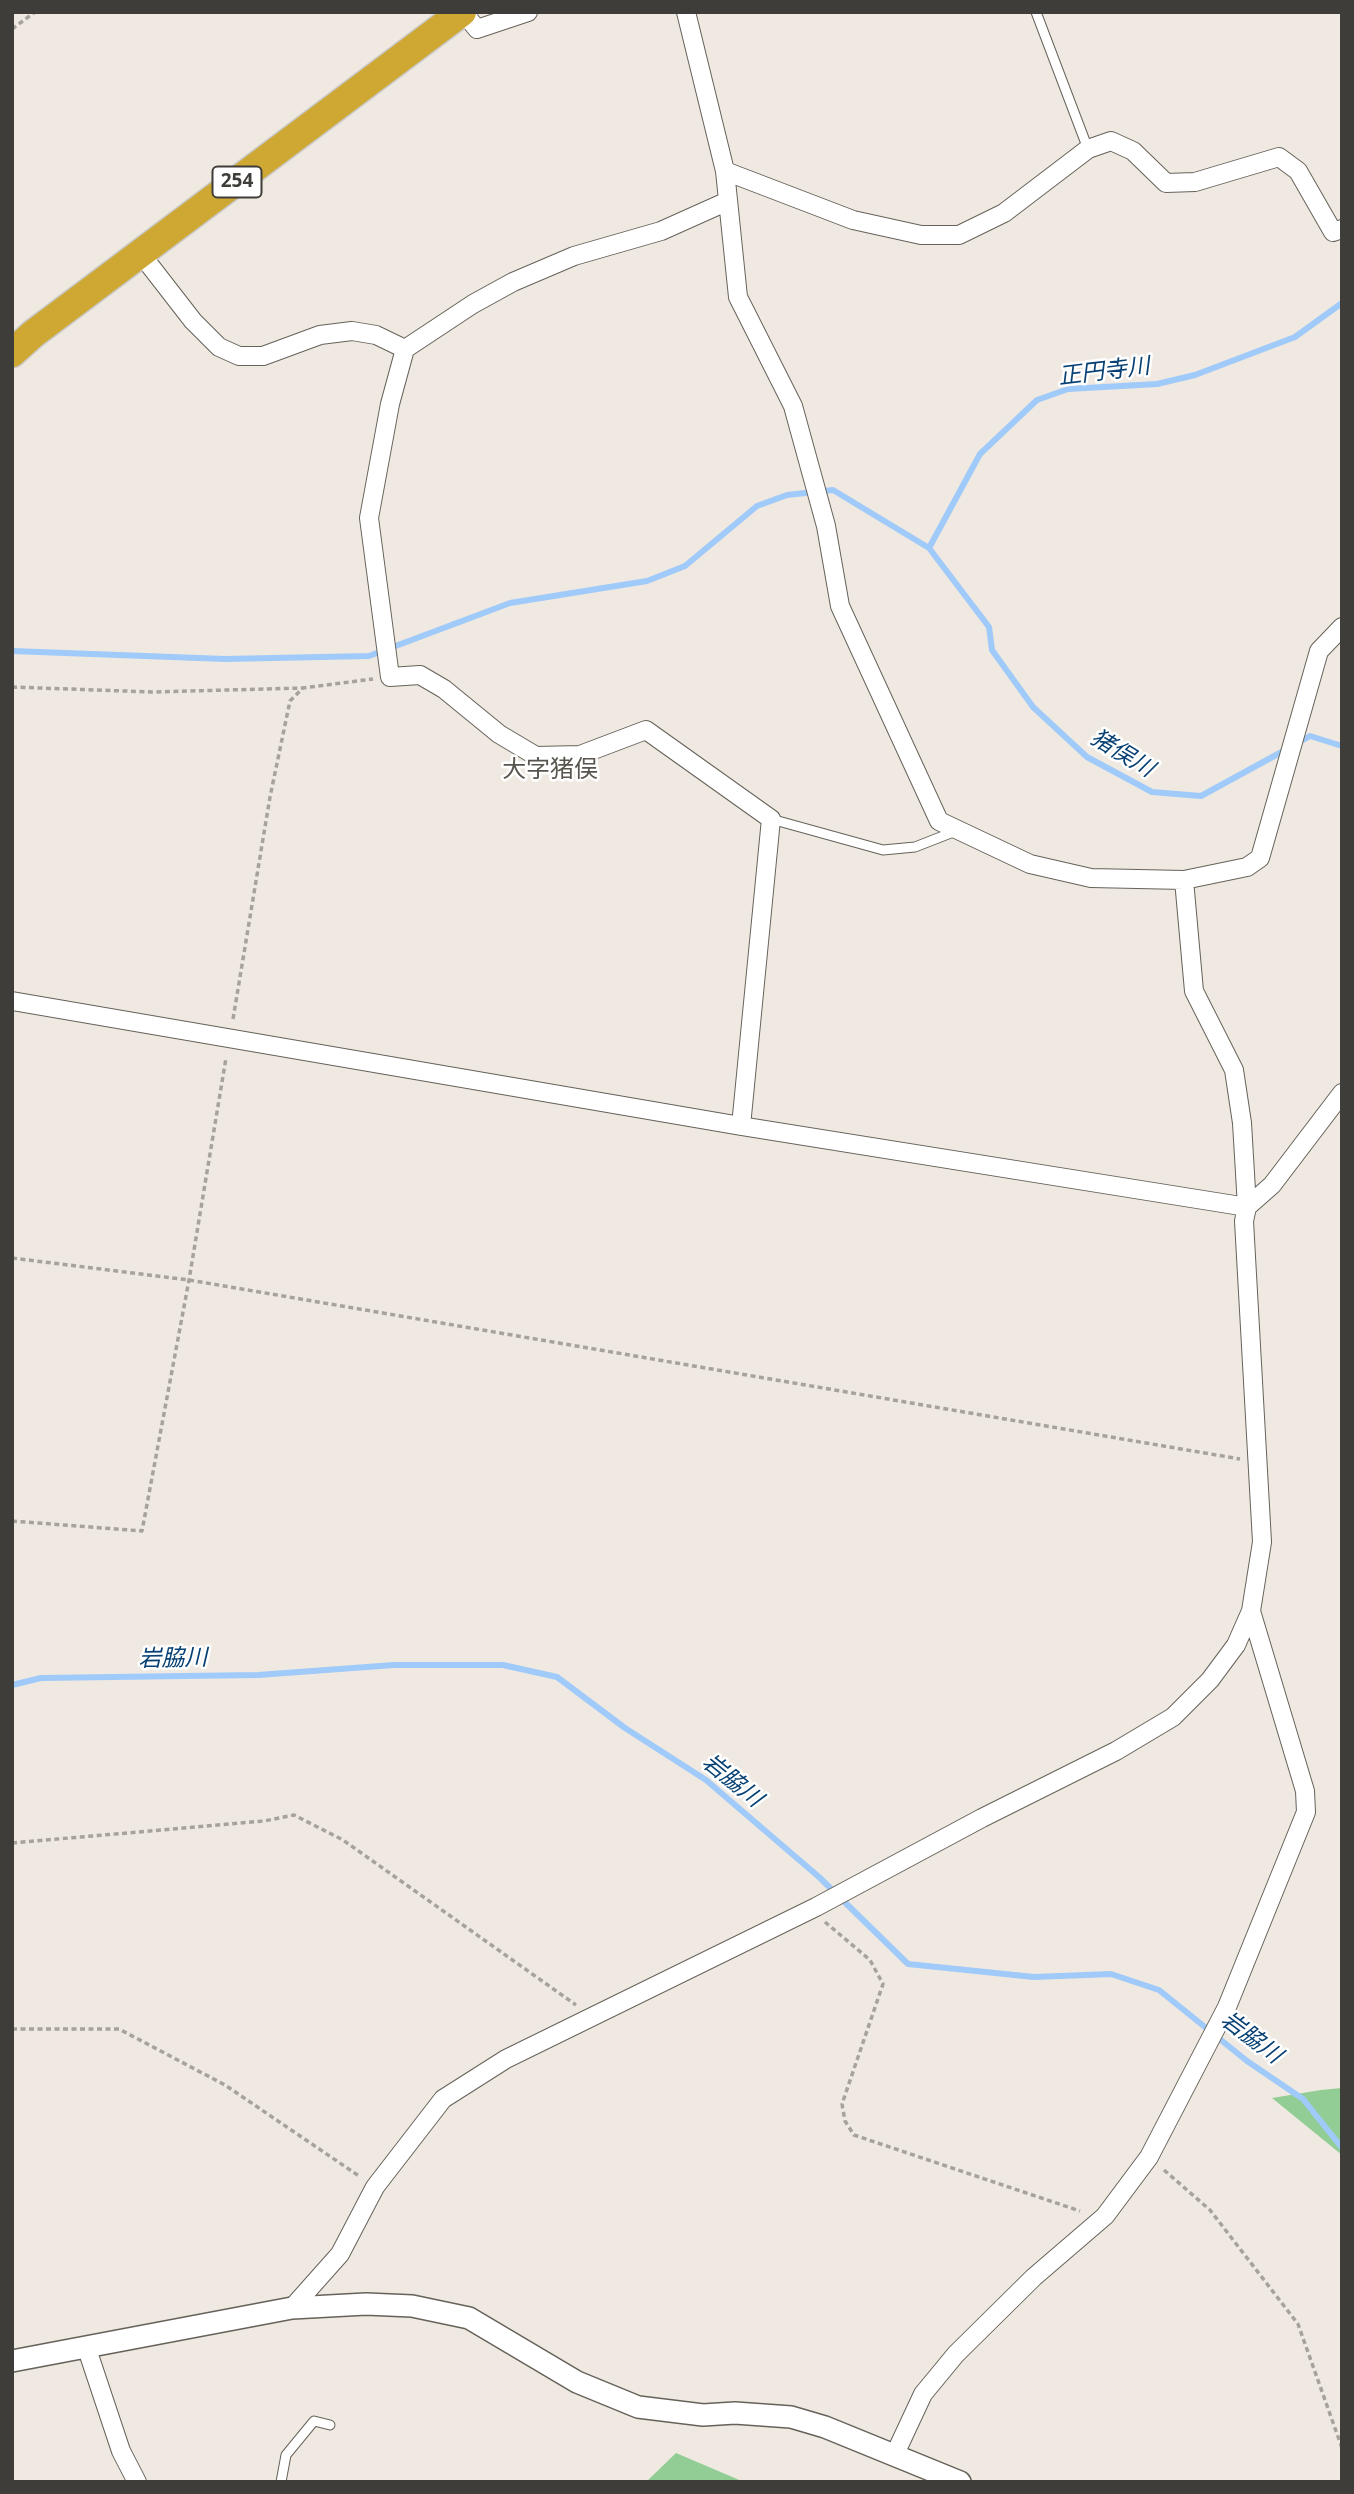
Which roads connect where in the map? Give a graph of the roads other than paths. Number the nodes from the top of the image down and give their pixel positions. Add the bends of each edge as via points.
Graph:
1 (463, 12) edge
2 (528, 12) edge
3 (686, 12) edge
4 (1036, 12) edge
5 (1088, 149) junction
6 (725, 170) junction
7 (729, 201) junction
8 (1342, 229) edge
9 (141, 254) junction
10 (405, 349) junction
11 (12, 353) edge
12 (1342, 627) edge
13 (771, 820) junction
14 (956, 831) junction
15 (1184, 880) junction
16 (12, 1001) edge
17 (1342, 1093) edge
18 (741, 1125) junction
19 (1247, 1207) junction
20 (1251, 1611) junction
21 (292, 2308) junction
22 (86, 2346) junction
23 (12, 2361) edge
24 (330, 2425) dead end
25 (895, 2454) junction
26 (137, 2482) edge
27 (281, 2482) edge
28 (960, 2482) edge

1 - 2 street via 477,29
1 - 9 highway, 254
3 - 6 street
4 - 5 lane
5 - 6 street via 1004,214 960,235 921,235 853,220
5 - 8 street via 1111,141 1133,151 1166,183 1195,182 1279,157 1298,170 1333,232
6 - 7 street
7 - 10 street via 661,231 574,256 513,282
7 - 14 street via 738,297 793,406 826,526 840,606 939,821
9 - 10 street via 193,321 219,346 239,356 263,356 320,335 352,331 376,335
9 - 11 highway, 254
10 - 13 street via 369,518 390,677 420,676 444,688 499,734 536,756 580,755 646,730
12 - 15 street via 1319,651 1260,858 1247,867
13 - 14 lane via 883,850 915,847
13 - 18 street
14 - 15 street via 1030,864 1091,878
15 - 19 street via 1194,991 1234,1070
16 - 18 street
17 - 19 street via 1272,1185
18 - 19 street
19 - 20 street via 1244,1221 1262,1542
20 - 21 street via 1236,1645 1217,1671 1173,1717 810,1909 506,2059 443,2099 375,2187 340,2254
20 - 25 street via 1305,1791 1306,1812 1227,2007 1149,2157 1102,2218 956,2354 923,2394
21 - 22 street
21 - 25 street via 366,2304 437,2310 469,2318 577,2382 638,2407 703,2415 791,2417
22 - 23 street
22 - 26 street via 121,2451
24 - 27 lane via 314,2421 286,2455
25 - 28 street

